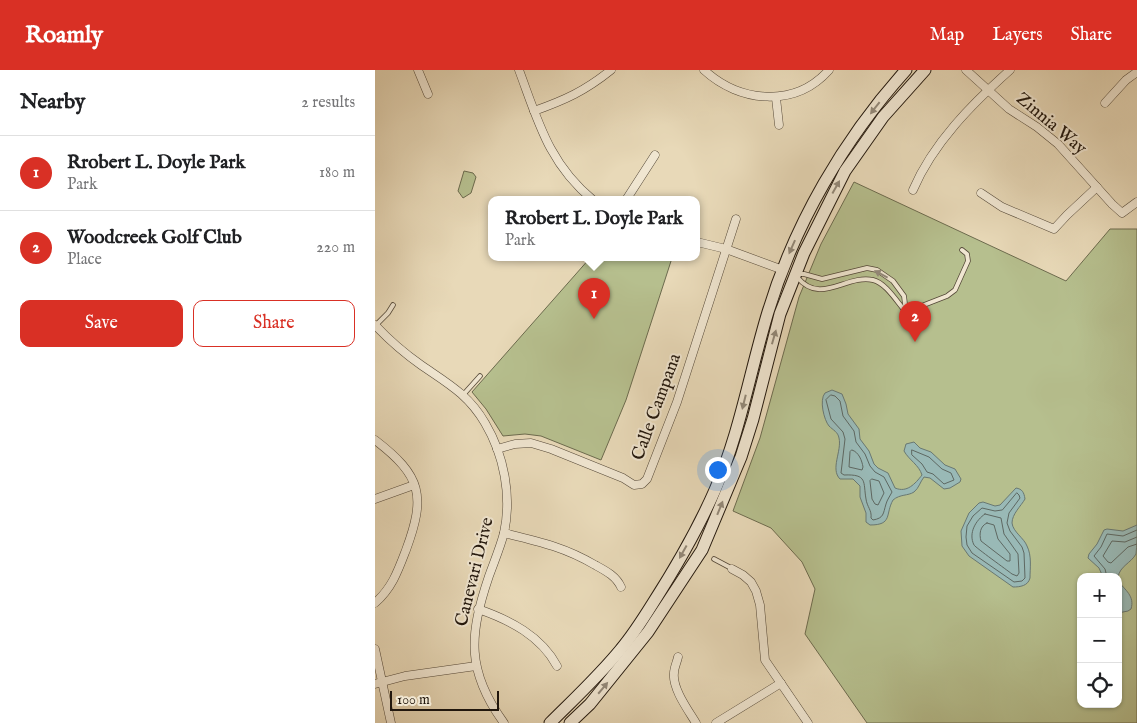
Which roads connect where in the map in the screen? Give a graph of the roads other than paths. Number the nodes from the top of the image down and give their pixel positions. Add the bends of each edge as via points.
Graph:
1 (418, 70) edge
2 (519, 70) edge
3 (611, 70) edge
4 (704, 70) edge
5 (829, 70) edge
6 (906, 70) edge
7 (925, 70) edge
8 (966, 70) edge
9 (1010, 70) edge
10 (1137, 72) edge
11 (988, 90) junction
12 (428, 94) dead end
13 (776, 98) junction
14 (1105, 103) dead end
15 (534, 111) junction
16 (779, 125) dead end
17 (655, 155) dead end
18 (1097, 187) junction
19 (913, 190) dead end
20 (981, 193) dead end
21 (589, 196) edge
22 (629, 196) edge
23 (1137, 202) edge
24 (736, 220) dead end
25 (700, 243) edge
26 (726, 249) junction
27 (962, 250) dead end
28 (783, 270) junction
29 (795, 274) junction
30 (393, 305) dead end
31 (906, 312) junction
32 (375, 325) edge
33 (480, 376) dead end
34 (463, 395) junction
35 (375, 440) edge
36 (497, 450) junction
37 (414, 485) junction
38 (375, 499) edge
39 (503, 533) junction
40 (714, 558) dead end
41 (732, 568) joint
42 (621, 587) dead end
43 (375, 603) edge
44 (478, 609) junction
45 (375, 650) edge
46 (678, 658) dead end
47 (476, 666) junction
48 (557, 666) dead end
49 (379, 683) edge
50 (781, 683) junction
51 (391, 723) edge
52 (504, 723) edge
53 (550, 723) edge
54 (570, 723) edge
55 (696, 723) edge
56 (716, 723) edge
57 (808, 723) edge

1 - 12 street
2 - 15 street
3 - 15 street via 574,96
4 - 13 street via 717,81 740,92
5 - 13 street via 808,87
6 -> 28 main road via 873,109 834,166
29 -> 7 main road via 845,171 883,117
8 - 11 street, Zinnia Way
9 - 11 street
10 - 14 street
11 - 18 street, Zinnia Way via 1058,144
11 - 19 street via 939,146
13 - 16 street
15 - 21 street via 560,166
17 - 22 street
18 - 20 street via 1054,229 1002,207
18 - 23 street, Zinnia Way via 1122,213
24 - 26 street, Calle Campana
25 - 26 street
26 - 28 street
26 - 36 street, Calle Campana via 668,427 647,479 634,485 531,443
27 - 31 lane via 967,254 968,262 955,290
28 - 29 main road
28 -> 53 main road via 730,450 700,522 667,582 622,648
29 - 31 lane via 803,283 823,290 873,280 887,290
31 -> 29 lane via 904,296 893,281 877,270 867,268 822,279
54 -> 29 main road via 590,704 642,640 702,550 741,457 780,314
30 - 32 lane
32 - 34 street, Canevari Drive via 410,357
33 - 34 lane
34 - 36 street, Canevari Drive via 485,423
35 - 37 street via 404,466
36 - 39 street, Canevari Drive via 506,488
37 - 38 street
37 - 43 street via 418,505 415,526 394,581
39 - 42 street via 571,552 608,572
39 - 44 street, Canevari Drive
40 - 41 lane
41 - 50 street via 751,582 756,591 765,660
44 - 47 street, Canevari Drive via 474,637
44 - 48 street via 533,636 552,655
45 - 49 street
46 - 55 street via 673,674 679,694
47 - 49 street
47 - 52 street, Canevari Drive via 483,689
49 - 51 street
50 - 56 street
50 - 57 street

